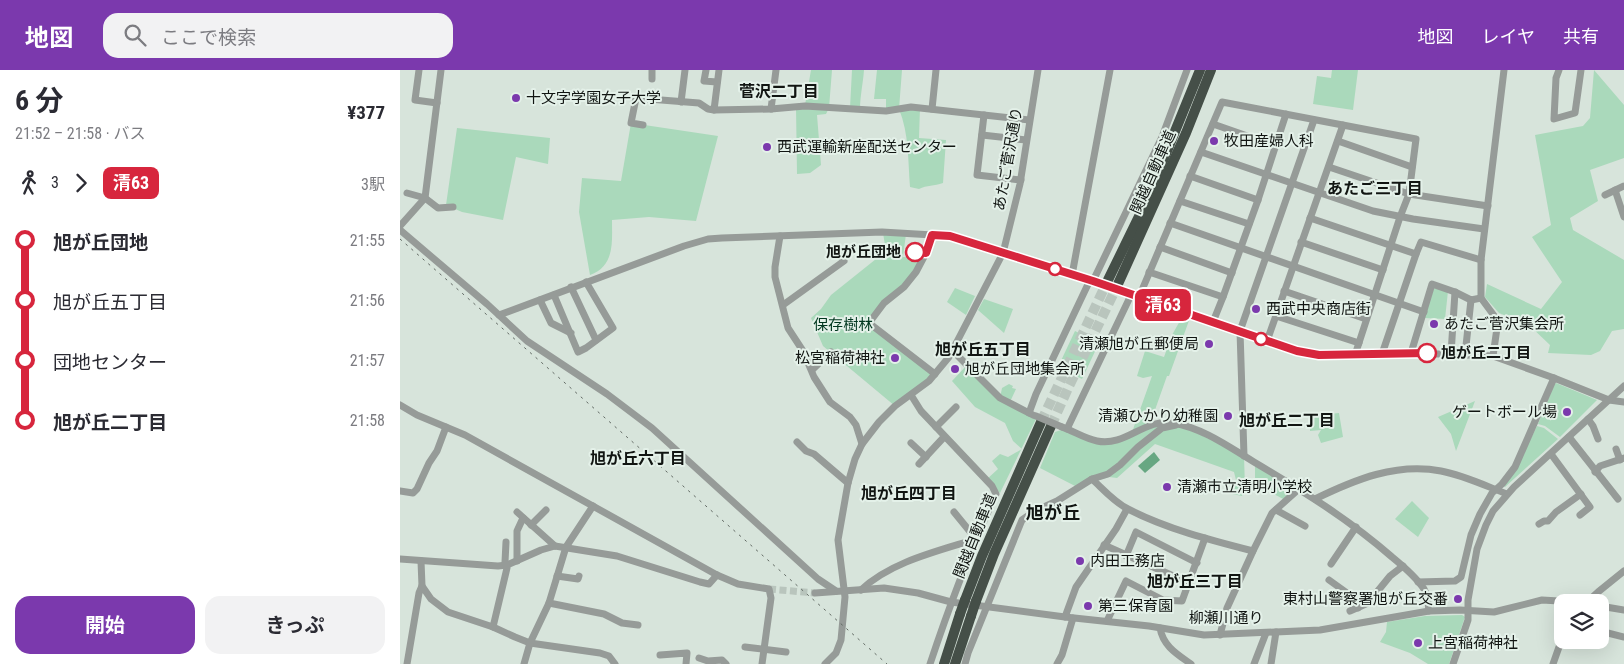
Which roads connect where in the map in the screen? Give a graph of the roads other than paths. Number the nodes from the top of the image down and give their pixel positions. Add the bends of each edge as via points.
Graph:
1 (419, 70) edge
2 (441, 70) edge
3 (652, 70) edge
4 (685, 70) edge
5 (706, 70) edge
6 (719, 70) edge
7 (776, 70) edge
8 (936, 70) edge
9 (1038, 70) edge
10 (1110, 70) edge
11 (1188, 70) edge
12 (1200, 70) edge
13 (1211, 70) edge
14 (1502, 70) edge
15 (1559, 70) edge
16 (1581, 70) edge
17 (652, 79) dead end
18 (717, 82) junction
19 (681, 102) junction
20 (437, 103) junction
21 (771, 109) junction
22 (932, 109) junction
23 (714, 110) junction
24 (1286, 114) junction
25 (984, 115) junction
26 (1029, 120) junction
27 (1314, 120) junction
28 (1213, 124) junction
29 (1343, 124) junction
30 (643, 125) dead end
31 (982, 135) junction
32 (1026, 140) junction
33 (1338, 141) junction
34 (1276, 146) junction
35 (1201, 152) junction
36 (1329, 167) junction
37 (1412, 167) junction
38 (1266, 174) junction
39 (1190, 176) junction
40 (1021, 180) junction
41 (1293, 183) junction
42 (1624, 186) edge
43 (1615, 190) junction
44 (1320, 193) junction
45 (407, 194) dead end
46 (1409, 194) junction
47 (1605, 195) dead end
48 (425, 198) junction
49 (1180, 200) junction
50 (1258, 200) junction
51 (453, 206) dead end
52 (1488, 206) junction
53 (1400, 217) junction
54 (1624, 217) edge
55 (1310, 218) junction
56 (1170, 223) junction
57 (1249, 224) junction
58 (400, 226) edge
59 (1484, 229) junction
60 (400, 230) edge
61 (932, 235) junction
62 (780, 236) junction
63 (1301, 242) junction
64 (1392, 245) junction
65 (1160, 247) junction
66 (1241, 248) junction
67 (1002, 253) junction
68 (1416, 254) junction
69 (840, 255) dead end
70 (1266, 256) junction
71 (1481, 260) junction
72 (1293, 266) junction
73 (1383, 270) junction
74 (1149, 272) junction
75 (1232, 273) junction
76 (1072, 274) junction
77 (1094, 281) junction
78 (586, 282) junction
79 (571, 288) junction
80 (1284, 291) junction
81 (1455, 292) junction
82 (554, 294) junction
83 (1128, 294) junction
84 (1374, 295) junction
85 (1223, 297) junction
86 (1139, 298) junction
87 (1481, 298) junction
88 (540, 300) junction
89 (1471, 300) junction
90 (1398, 303) junction
91 (783, 305) junction
92 (1424, 312) junction
93 (499, 315) junction
94 (1276, 316) junction
95 (1366, 319) junction
96 (1213, 322) junction
97 (1240, 331) junction
98 (571, 334) junction
99 (596, 340) junction
100 (1267, 341) junction
101 (1358, 343) junction
102 (952, 351) junction
103 (831, 352) dead end
104 (1411, 353) junction
105 (1382, 354) junction
106 (1451, 354) junction
107 (1355, 355) junction
108 (1465, 355) junction
109 (1493, 356) junction
110 (812, 370) junction
111 (935, 374) junction
112 (1554, 378) junction
113 (1624, 386) edge
114 (911, 395) junction
115 (1609, 400) junction
116 (1624, 402) edge
117 (400, 405) edge
118 (956, 407) dead end
119 (1035, 417) junction
120 (1588, 419) junction
121 (1181, 424) junction
122 (1051, 426) tunnel mouth
123 (446, 427) junction
124 (936, 427) junction
125 (1065, 428) junction
126 (944, 436) junction
127 (1568, 437) junction
128 (1598, 438) dead end
129 (796, 442) dead end
130 (911, 443) dead end
131 (862, 444) junction
132 (1616, 449) dead end
133 (1551, 454) junction
134 (1244, 456) junction
135 (926, 457) junction
136 (1622, 459) edge
137 (919, 464) dead end
138 (1595, 472) junction
139 (1092, 479) junction
140 (848, 483) junction
141 (1299, 489) junction
142 (1495, 489) junction
143 (400, 491) edge
144 (1507, 494) junction
145 (1581, 494) junction
146 (1315, 499) junction
147 (1618, 499) dead end
148 (593, 506) junction
149 (1127, 509) junction
150 (546, 510) dead end
151 (1276, 510) junction
152 (517, 512) dead end
153 (954, 512) dead end
154 (1580, 515) dead end
155 (524, 518) junction
156 (531, 524) junction
157 (1539, 524) dead end
158 (1305, 526) dead end
159 (1356, 527) junction
160 (976, 538) junction
161 (1205, 538) junction
162 (506, 542) dead end
163 (1104, 545) junction
164 (555, 546) junction
165 (566, 547) junction
166 (1253, 550) junction
167 (1126, 556) junction
168 (400, 559) edge
169 (421, 561) junction
170 (517, 561) junction
171 (1197, 563) junction
172 (1331, 564) dead end
173 (507, 565) junction
174 (1403, 566) junction
175 (1624, 571) edge
176 (717, 575) junction
177 (557, 576) junction
178 (579, 576) dead end
179 (1329, 580) dead end
180 (1418, 582) junction
181 (1189, 583) junction
182 (422, 586) junction
183 (860, 590) junction
184 (836, 591) junction
185 (845, 592) junction
186 (815, 593) tunnel mouth
187 (1596, 594) edge
188 (1554, 600) edge
189 (970, 601) junction
190 (950, 602) junction
191 (549, 604) junction
192 (987, 606) junction
193 (1358, 608) junction
194 (1609, 608) edge
195 (1624, 610) edge
196 (1350, 611) dead end
197 (1429, 611) junction
198 (1468, 612) junction
199 (1069, 617) junction
200 (1107, 622) junction
201 (638, 625) dead end
202 (492, 627) junction
203 (1160, 628) junction
204 (1276, 632) junction
205 (1266, 633) junction
206 (1220, 635) junction
207 (1609, 637) edge
208 (1624, 638) edge
209 (530, 643) junction
210 (746, 647) dead end
211 (1558, 649) edge
212 (764, 650) junction
213 (786, 652) dead end
214 (660, 655) dead end
215 (700, 658) dead end
216 (407, 664) edge
217 (524, 664) edge
218 (616, 664) edge
219 (686, 664) edge
220 (726, 664) edge
221 (762, 664) edge
222 (825, 664) edge
223 (930, 664) edge
224 (944, 664) edge
225 (955, 664) edge
226 (965, 664) edge
227 (1057, 664) edge
228 (1191, 664) edge
229 (1254, 664) edge
230 (1271, 664) edge
231 (1453, 664) edge
232 (1553, 664) edge

1 - 20 street via 415,100
2 - 20 street
3 - 17 street
4 - 19 street
5 - 18 street via 704,81
6 - 18 street
7 - 21 street
8 - 22 street
9 - 26 street, あたご菅沢通り
10 - 76 street
11 - 77 street via 1162,137
12 - 13 highway, 関越自動車道 via 1113,282 1186,133
14 - 52 street
15 - 16 street via 1554,119 1575,113
18 - 23 street
19 - 23 street via 699,103
19 - 30 street via 636,98 631,123
20 - 48 street
21 - 22 street via 805,106 892,114 911,107
21 - 23 street
22 - 25 street
24 - 27 street
24 - 28 street via 1222,102
24 - 34 street
25 - 26 street
25 - 31 street
26 - 32 street, あたご菅沢通り
27 - 29 street
27 - 41 street
28 - 34 street
28 - 35 street
29 - 33 street
29 - 37 street via 1416,139
31 - 32 street
31 - 40 street via 977,175
32 - 40 street, あたご菅沢通り
33 - 36 street
33 - 37 street
34 - 38 street
35 - 38 street
35 - 39 street
36 - 44 street
36 - 46 street
37 - 46 street
38 - 41 street
38 - 50 street
39 - 49 street
39 - 50 street
40 - 67 street, あたご菅沢通り
41 - 44 street
41 - 70 street
42 - 43 street
43 - 47 street
43 - 54 street
44 - 53 street
44 - 55 street
45 - 48 street
46 - 52 street
46 - 53 street
48 - 51 street via 438,208
48 - 58 street
49 - 56 street
49 - 57 street
50 - 57 street
52 - 59 street
53 - 59 street
53 - 64 street
55 - 63 street
55 - 64 street
56 - 65 street
56 - 66 street
57 - 66 street
59 - 71 street
60 - 93 street
61 - 62 street via 882,232
61 - 67 street via 960,238
61 - 111 street via 916,272 884,303 869,323
62 - 78 street via 708,239
62 - 91 street via 775,277
63 - 72 street
63 - 73 street
64 - 68 street
64 - 73 street
65 - 74 street
65 - 75 street
66 - 70 street
66 - 75 street
67 - 76 street
67 - 102 street, あたご菅沢通り
68 - 71 street via 1421,242
68 - 90 street
69 - 91 street via 844,261
70 - 72 street
70 - 97 street
71 - 87 street
72 - 80 street
72 - 84 street
73 - 84 street
74 - 85 street
74 - 86 street
75 - 85 street
76 - 77 street
77 - 83 street, bridge
77 - 119 street via 1036,394
78 - 79 street
78 - 99 street via 613,328
79 - 82 street
79 - 99 street
80 - 94 street
80 - 95 street
81 - 89 street
81 - 92 street via 1432,284
81 - 106 street
82 - 88 street
82 - 98 street
83 - 86 street
83 - 125 street
84 - 90 street
84 - 95 street
85 - 96 street
86 - 96 street
87 - 89 street
87 - 109 street via 1498,321
88 - 93 street
88 - 98 street via 551,323
89 - 108 street
90 - 92 street
90 - 105 street
91 - 110 street via 791,333
92 - 104 street
93 - 184 street via 527,341 652,428 818,579
94 - 100 street
94 - 101 street
95 - 101 street
96 - 97 street
97 - 100 street
97 - 134 street
98 - 99 street via 578,352
100 - 107 street via 1319,355
101 - 107 street
102 - 111 street, あたご菅沢通り
102 - 119 street via 1000,398
103 - 110 street
104 - 105 street
104 - 106 street
105 - 107 street
106 - 108 street
108 - 109 street
109 - 112 street
110 - 131 street via 830,402 856,425
111 - 114 street, あたご菅沢通り
112 - 115 street
112 - 142 street via 1514,467
113 - 115 street
114 - 124 street via 921,412
114 - 131 street, あたご菅沢通り via 891,409
115 - 116 street
115 - 120 street
117 - 123 street
118 - 124 street
119 - 125 street, bridge
119 - 189 highway, 関越自動車道 via 982,556
120 - 127 street
120 - 128 street
121 - 125 street via 1150,424 1131,435 1107,442
121 - 134 street
121 - 139 street via 1162,428 1108,474
122 - 189 highway, 関越自動車道
123 - 143 street via 417,489 414,493
123 - 148 street
124 - 126 street
126 - 135 street
126 - 160 street via 996,494
127 - 133 street
127 - 138 street
129 - 140 street
130 - 135 street
131 - 140 street, あたご菅沢通り
132 - 136 street
133 - 144 street
133 - 145 street
134 - 141 street
135 - 137 street
136 - 138 street via 1600,466
138 - 147 street
139 - 149 street
139 - 192 street via 1024,517
140 - 185 street, あたご菅沢通り via 838,540
141 - 146 street
141 - 151 street
142 - 144 street
142 - 146 street via 1440,471 1409,469 1357,480
142 - 180 street via 1474,526 1460,577 1455,581
144 - 198 street via 1493,511 1482,535
145 - 154 street via 1590,507
145 - 157 street via 1548,521
146 - 159 street
148 - 165 street
148 - 176 street
149 - 161 street
149 - 163 street
150 - 156 street
151 - 158 street
151 - 166 street
152 - 155 street
153 - 160 street
155 - 156 street
155 - 170 street via 517,531
156 - 164 street
159 - 172 street
159 - 174 street
160 - 183 street via 889,569
160 - 190 street
161 - 166 street
161 - 171 street
162 - 173 street
163 - 167 street
163 - 199 street via 1076,587
164 - 165 street
164 - 170 street
165 - 176 street via 617,556 710,584
165 - 177 street
166 - 206 street via 1227,608
167 - 171 street via 1136,532
167 - 181 street
168 - 169 street
169 - 173 street
169 - 182 street
170 - 173 street
171 - 181 street
173 - 202 street
174 - 180 street
174 - 193 street via 1390,576 1368,603
175 - 187 street
176 - 212 street via 738,584 768,590 771,598
177 - 178 street via 578,580
177 - 191 street
179 - 193 street via 1354,598
180 - 197 street via 1426,593
181 - 200 street via 1182,601 1163,600 1126,581
182 - 202 street via 431,599 448,612
182 - 216 street
183 - 185 street, 柳瀬川通り
183 - 190 street, 柳瀬川通り via 884,588
184 - 185 street, 柳瀬川通り
184 - 186 street, 柳瀬川通り
185 - 222 street, あたご菅沢通り via 839,646
188 - 198 street, 柳瀬川通り via 1501,611
189 - 224 highway, 関越自動車道, bridge via 960,614
189 - 225 highway, 関越自動車道, bridge via 971,616
190 - 192 street, 柳瀬川通り
190 - 223 street
191 - 201 street via 604,614 622,623
191 - 209 street
192 - 199 street, 柳瀬川通り
192 - 226 street
193 - 196 street
194 - 195 street
197 - 198 street, 柳瀬川通り
197 - 204 street, 柳瀬川通り via 1320,630
198 - 231 street
199 - 200 street, 柳瀬川通り
199 - 227 street via 1062,655
200 - 203 street, 柳瀬川通り
202 - 209 street
203 - 206 street, 柳瀬川通り
203 - 228 street via 1164,642
204 - 205 street, 柳瀬川通り
204 - 230 street
205 - 206 street, 柳瀬川通り
205 - 229 street
207 - 208 street
209 - 217 street
209 - 218 street via 600,653 609,656
210 - 212 street
211 - 232 street
212 - 213 street
212 - 221 street
214 - 219 street via 687,653
215 - 220 street via 722,660

